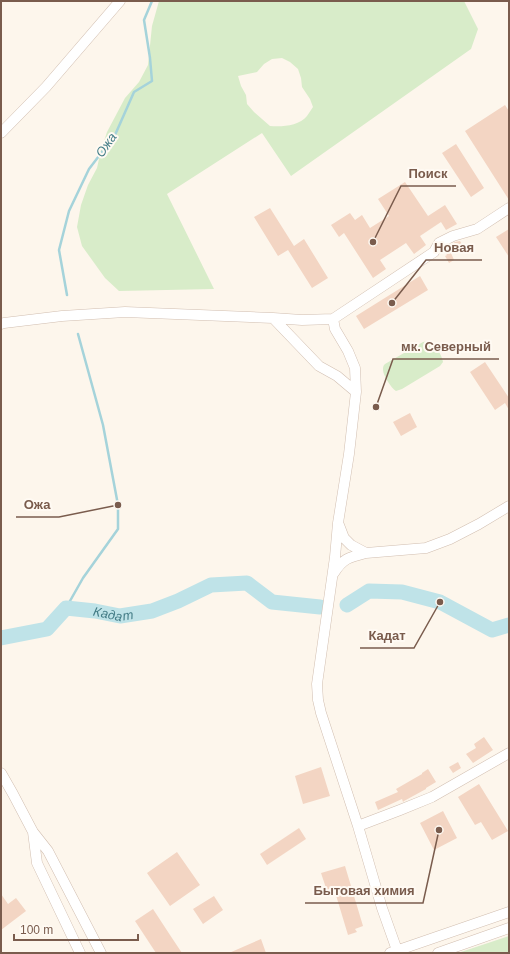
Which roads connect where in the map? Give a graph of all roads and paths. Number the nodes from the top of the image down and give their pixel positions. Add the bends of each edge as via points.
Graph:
1 (120, 1) edge
2 (1, 133) edge
3 (509, 208) edge
4 (273, 318) junction
5 (333, 319) junction
6 (1, 324) edge
7 (356, 392) junction
8 (509, 506) edge
9 (338, 523) junction
10 (366, 553) junction
11 (333, 575) junction
12 (509, 753) edge
13 (1, 773) edge
14 (358, 826) junction
15 (33, 832) junction
16 (509, 912) edge
17 (509, 928) edge
18 (395, 952) edge
19 (80, 953) edge
20 (101, 953) edge
21 (438, 953) edge

1 - 2 street via 46,87
3 - 5 street via 477,229 439,243 434,252
4 - 5 street
4 - 6 street via 125,312 62,316
4 - 7 street via 319,366 337,376
5 - 7 street via 335,329 355,368
7 - 9 street
8 - 10 street via 450,539 426,548
9 - 10 street via 344,538
9 - 11 street
10 - 11 street via 349,557 338,566
11 - 14 street via 317,684 318,700
12 - 14 street via 432,797
13 - 15 street
14 - 18 street
15 - 19 street via 37,863
15 - 20 street via 48,850
16 - 18 street
17 - 21 street

